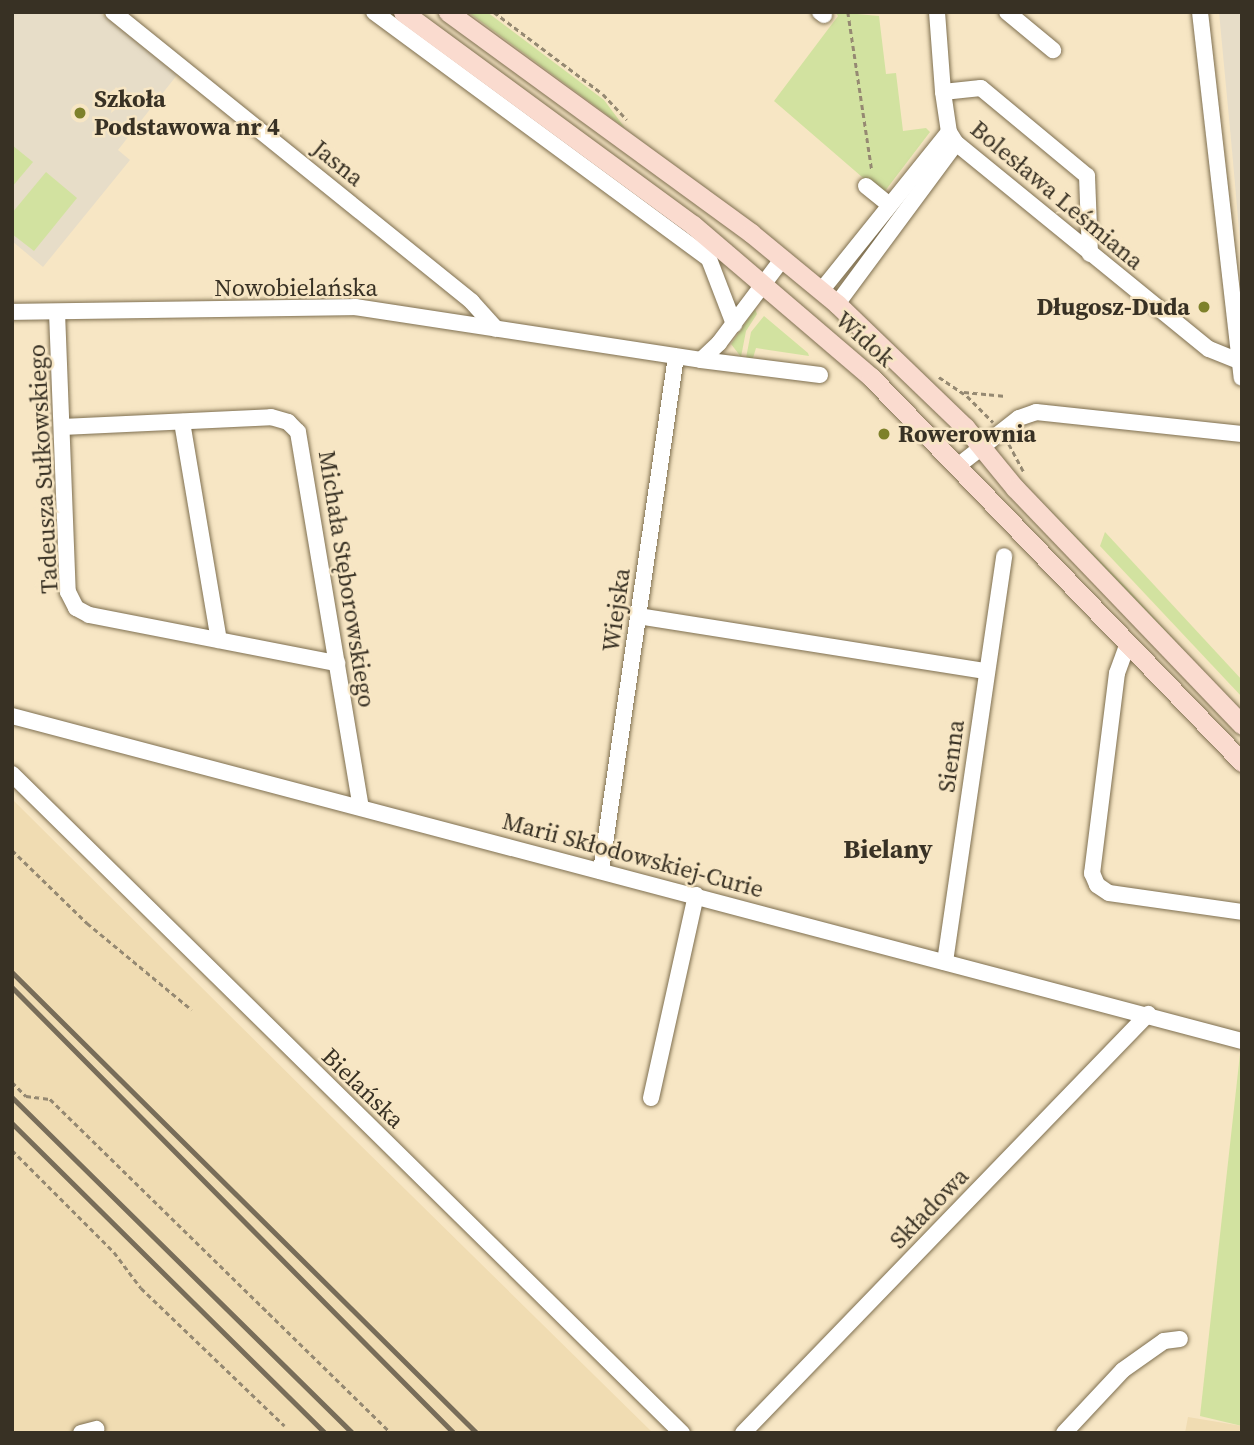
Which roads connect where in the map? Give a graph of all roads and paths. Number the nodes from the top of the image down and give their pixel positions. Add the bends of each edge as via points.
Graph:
1 (113, 12) edge
2 (374, 12) edge
3 (403, 12) edge
4 (448, 12) edge
5 (848, 12) edge
6 (937, 12) edge
7 (1007, 12) edge
8 (1199, 12) edge
9 (1053, 50) dead end
10 (943, 92) junction
11 (952, 137) junction
12 (877, 194) junction
13 (1090, 254) junction
14 (782, 258) junction
15 (763, 283) junction
16 (1238, 284) edge
17 (821, 291) junction
18 (837, 304) junction
19 (12, 312) edge
20 (57, 312) junction
21 (734, 324) junction
22 (496, 329) junction
23 (676, 356) junction
24 (701, 360) junction
25 (1241, 362) edge
26 (820, 375) dead end
27 (1242, 378) edge
28 (962, 392) dead end
29 (1006, 396) dead end
30 (182, 422) junction
31 (62, 427) junction
32 (1242, 435) edge
33 (1008, 443) dead end
34 (981, 446) junction
35 (959, 465) junction
36 (1022, 467) dead end
37 (1004, 556) dead end
38 (638, 616) junction
39 (219, 640) junction
40 (1128, 643) junction
41 (337, 663) junction
42 (986, 671) junction
43 (12, 716) edge
44 (1242, 725) edge
45 (1242, 762) edge
46 (12, 774) edge
47 (361, 807) junction
48 (12, 850) edge
49 (601, 871) junction
50 (696, 895) junction
51 (1242, 912) edge
52 (945, 962) junction
53 (192, 1010) dead end
54 (1148, 1014) junction
55 (1242, 1041) edge
56 (12, 1082) edge
57 (651, 1098) dead end
58 (12, 1150) edge
59 (1180, 1339) dead end
60 (285, 1426) dead end
61 (391, 1433) edge
62 (682, 1433) edge
63 (743, 1433) edge
64 (1064, 1433) edge

1 - 22 street, Jasna via 472,302
2 - 21 street via 709,259
3 - 15 main road, Widok via 662,201
4 - 14 main road, Widok
5 - 12 path
6 - 10 street
7 - 9 street
8 - 16 street
10 - 11 street
10 - 13 street via 981,88 1087,176
11 - 12 street
11 - 13 street, Bolesława Leśmiana
11 - 18 street
12 - 17 street
13 - 25 street, Bolesława Leśmiana via 1209,349
14 - 15 street
14 - 17 main road, Widok
15 - 21 street
15 - 35 main road, Widok via 872,377
16 - 25 street
17 - 18 main road, Widok
18 - 34 main road, Widok
19 - 20 street, Nowobielańska
20 - 22 street, Nowobielańska via 355,307
20 - 31 street, Tadeusza Sułkowskiego
21 - 24 street
22 - 23 street, Nowobielańska
23 - 24 street, Nowobielańska
23 - 38 street, Wiejska
24 - 26 street, Nowobielańska
25 - 27 street
28 - 29 path
30 - 31 street, Michała Stęborowskiego
30 - 39 street
30 - 41 street, Michała Stęborowskiego via 271,417 288,422 298,432
31 - 39 street, Tadeusza Sułkowskiego via 68,592 76,608 89,615
32 - 34 street via 1045,412 1019,418
33 - 36 path
34 - 35 street
34 - 44 main road, Widok
35 - 40 main road, Widok
37 - 42 street, Sienna
38 - 42 street
38 - 49 street, Wiejska
39 - 41 street, Tadeusza Sułkowskiego
40 - 45 main road, Widok
40 - 51 street via 1117,673 1092,873 1097,885 1109,893
41 - 47 street, Michała Stęborowskiego
42 - 52 street, Sienna
43 - 47 street, Marii Skłodowskiej-Curie
46 - 62 street, Bielańska
47 - 49 street, Marii Skłodowskiej-Curie
48 - 53 path via 87,923
49 - 50 street, Marii Skłodowskiej-Curie
50 - 52 street, Marii Skłodowskiej-Curie
50 - 57 street
52 - 54 street, Marii Skłodowskiej-Curie
54 - 55 street, Marii Skłodowskiej-Curie
54 - 63 street, Składowa
56 - 61 path via 26,1096 50,1098
58 - 60 path via 114,1252 141,1288
59 - 64 street via 1164,1341 1124,1370

